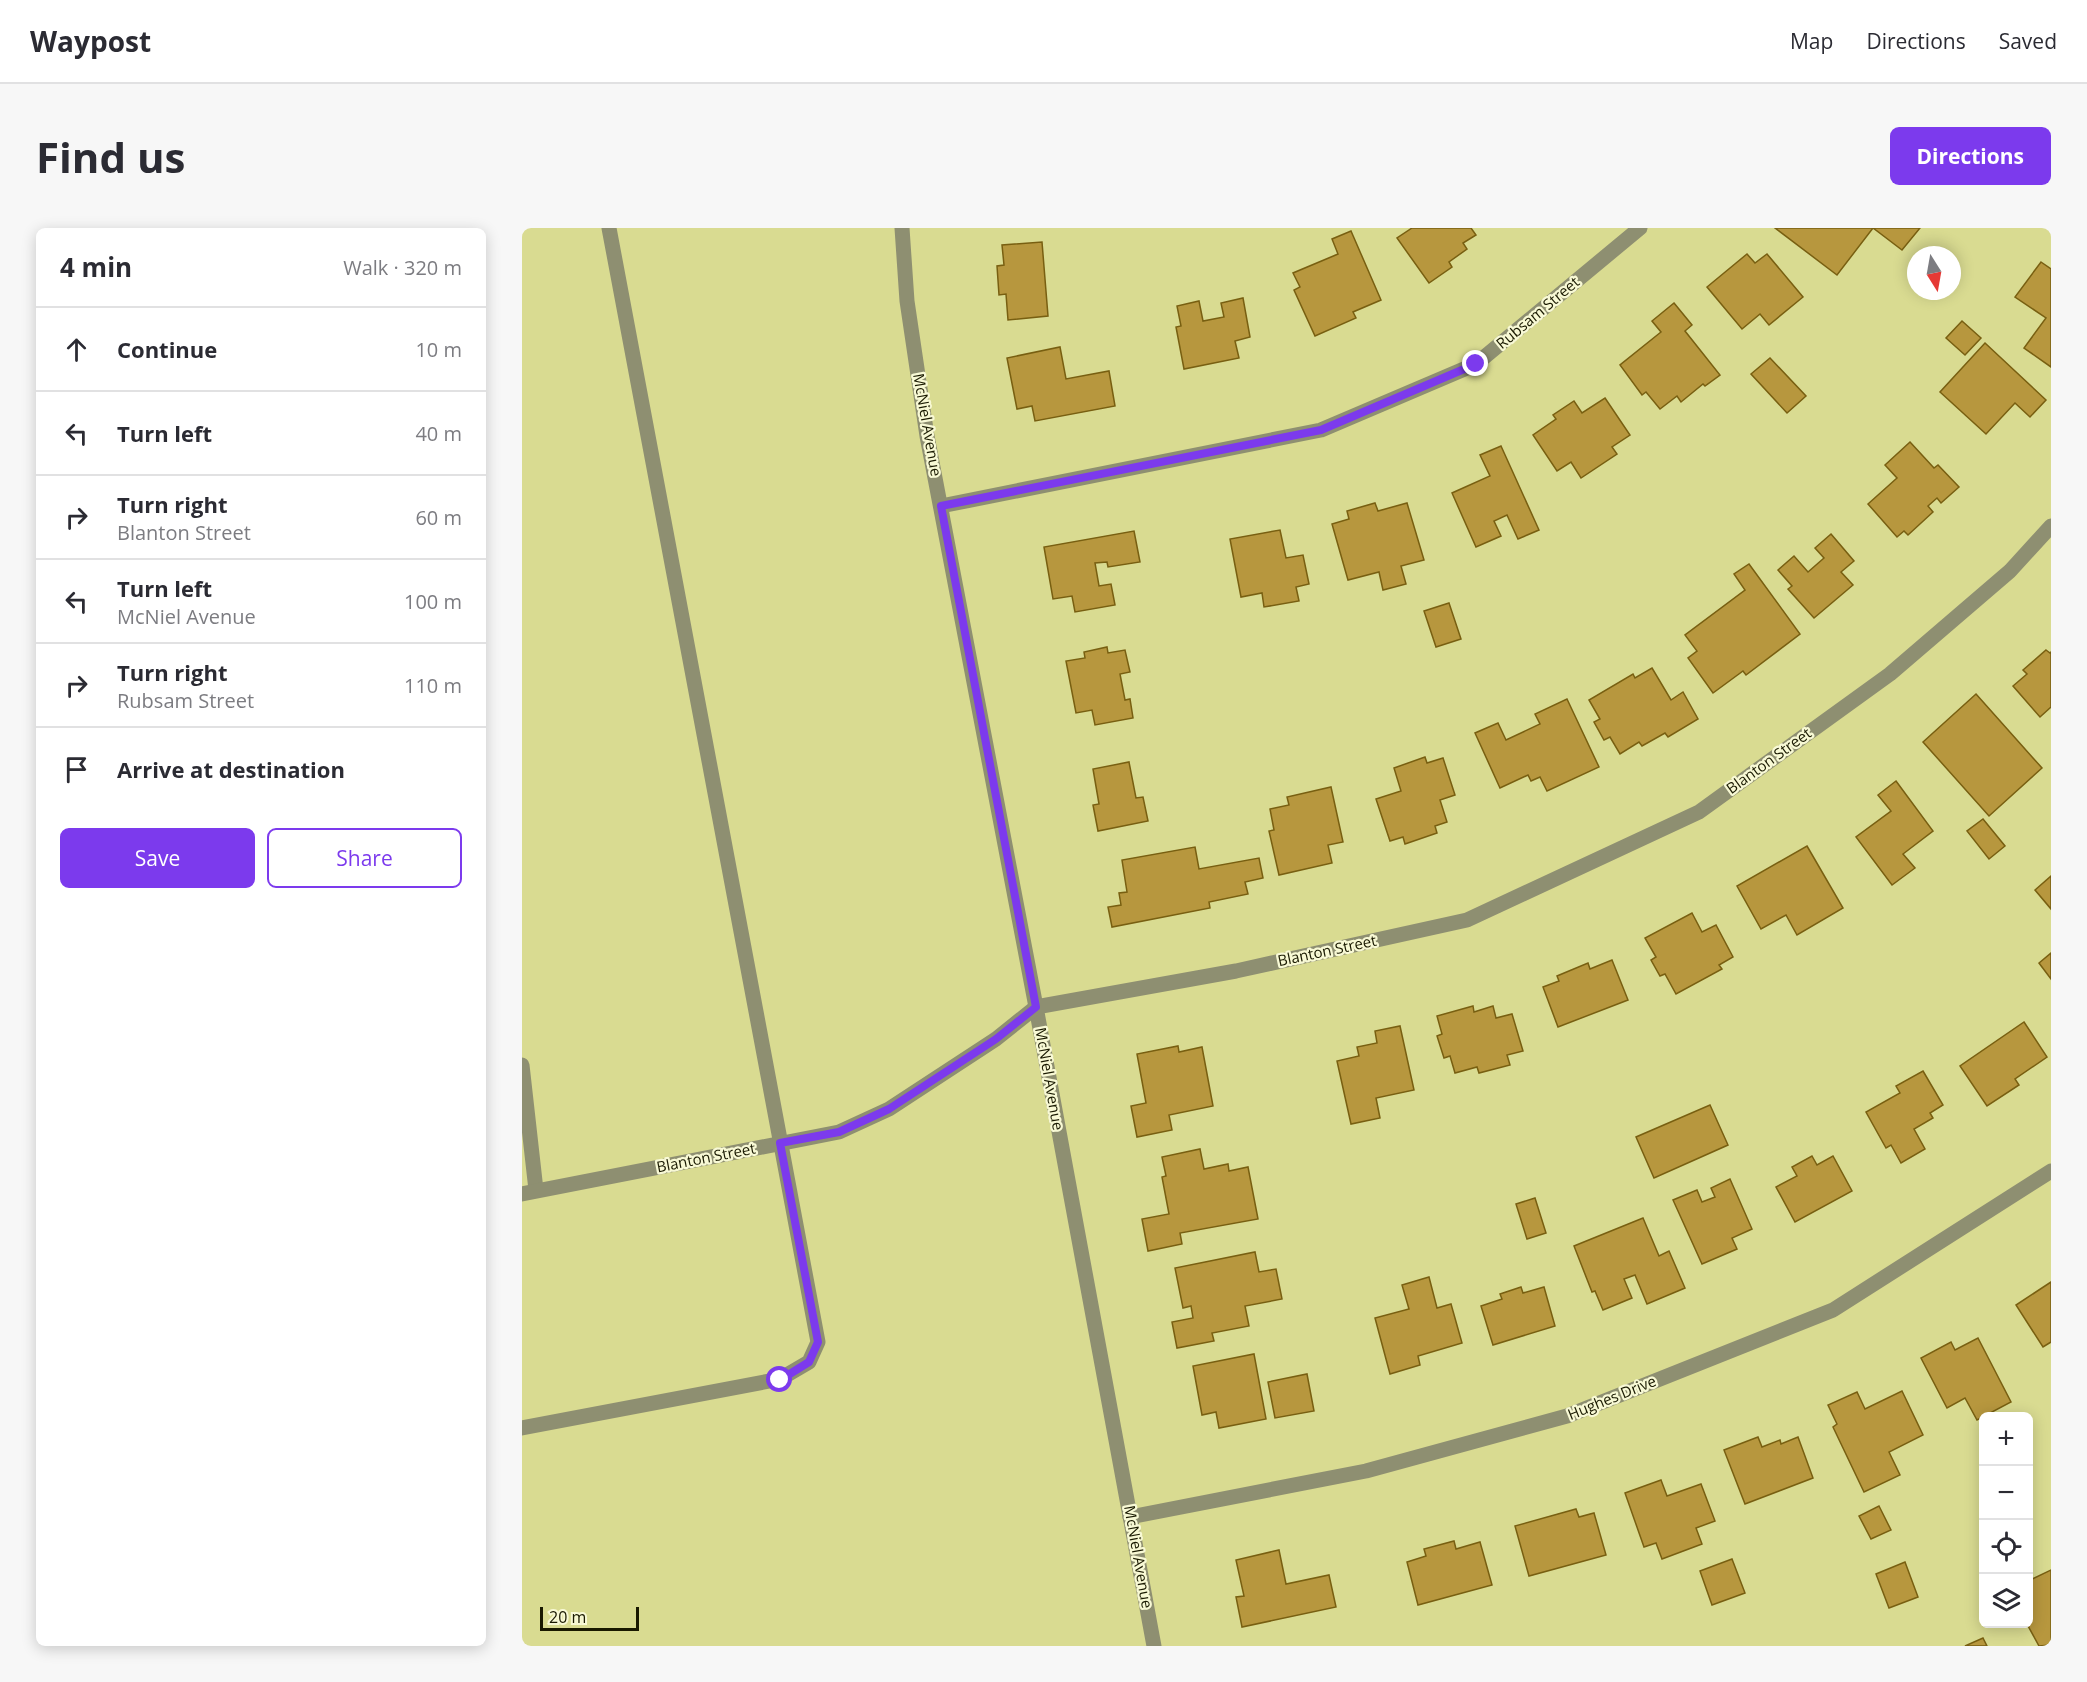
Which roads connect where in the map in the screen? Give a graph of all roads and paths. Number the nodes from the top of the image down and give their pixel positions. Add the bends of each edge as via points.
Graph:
1 (609, 228) edge
2 (902, 228) edge
3 (1640, 228) edge
4 (941, 506) junction
5 (2051, 526) edge
6 (1036, 1007) junction
7 (522, 1065) edge
8 (780, 1143) junction
9 (2051, 1171) edge
10 (529, 1192) edge
11 (522, 1428) edge
12 (1130, 1517) junction
13 (1154, 1646) edge

1 - 8 street
2 - 4 street, McNiel Avenue via 907,301
3 - 4 street, Rubsam Street via 1476,364 1321,430
4 - 6 street, McNiel Avenue
5 - 6 street, Blanton Street via 2010,572 1890,674 1699,812 1467,920 1236,971
6 - 8 street, Blanton Street via 996,1039 889,1109 839,1132
6 - 12 street, McNiel Avenue
7 - 10 street
8 - 10 street, Blanton Street
8 - 11 street via 818,1342 809,1362 780,1380
9 - 12 street, Hughes Drive via 1833,1310 1567,1416 1366,1471
12 - 13 street, McNiel Avenue

